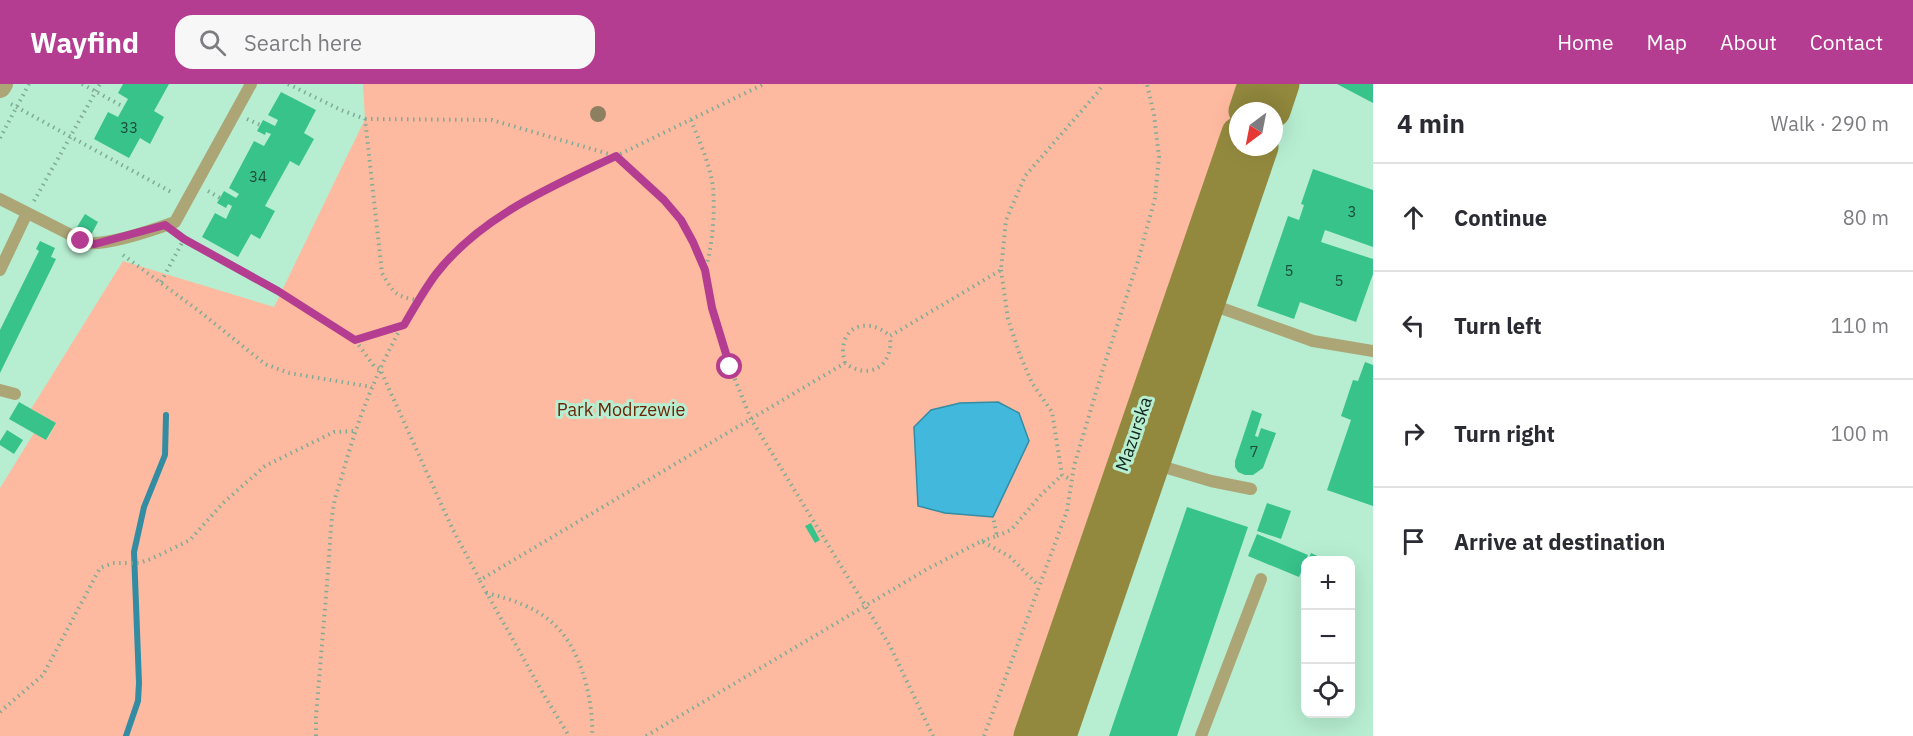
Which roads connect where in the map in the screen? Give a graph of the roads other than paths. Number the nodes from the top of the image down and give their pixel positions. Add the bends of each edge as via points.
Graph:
1 (251, 84) edge
2 (1254, 84) edge
3 (1282, 84) edge
4 (1248, 102) edge
5 (1277, 102) edge
6 (1232, 156) edge
7 (1258, 156) edge
8 (0, 199) edge
9 (27, 213) junction
10 (0, 270) edge
11 (1196, 299) junction
12 (1373, 351) edge
13 (0, 390) edge
14 (15, 394) dead end
15 (1154, 464) junction
16 (1251, 489) dead end
17 (1261, 579) dead end
18 (1030, 736) edge
19 (1060, 736) edge
20 (1201, 736) edge

1 - 9 lane via 175,222 95,244
2 - 4 main road
3 - 5 main road
6 - 11 main road, Mazurska
7 - 11 main road, Mazurska
8 - 9 lane
9 - 10 lane
11 - 12 lane via 1313,341
11 - 15 main road, Mazurska
11 - 18 main road, Mazurska
13 - 14 lane
15 - 16 lane
15 - 19 main road, Mazurska
17 - 20 lane

